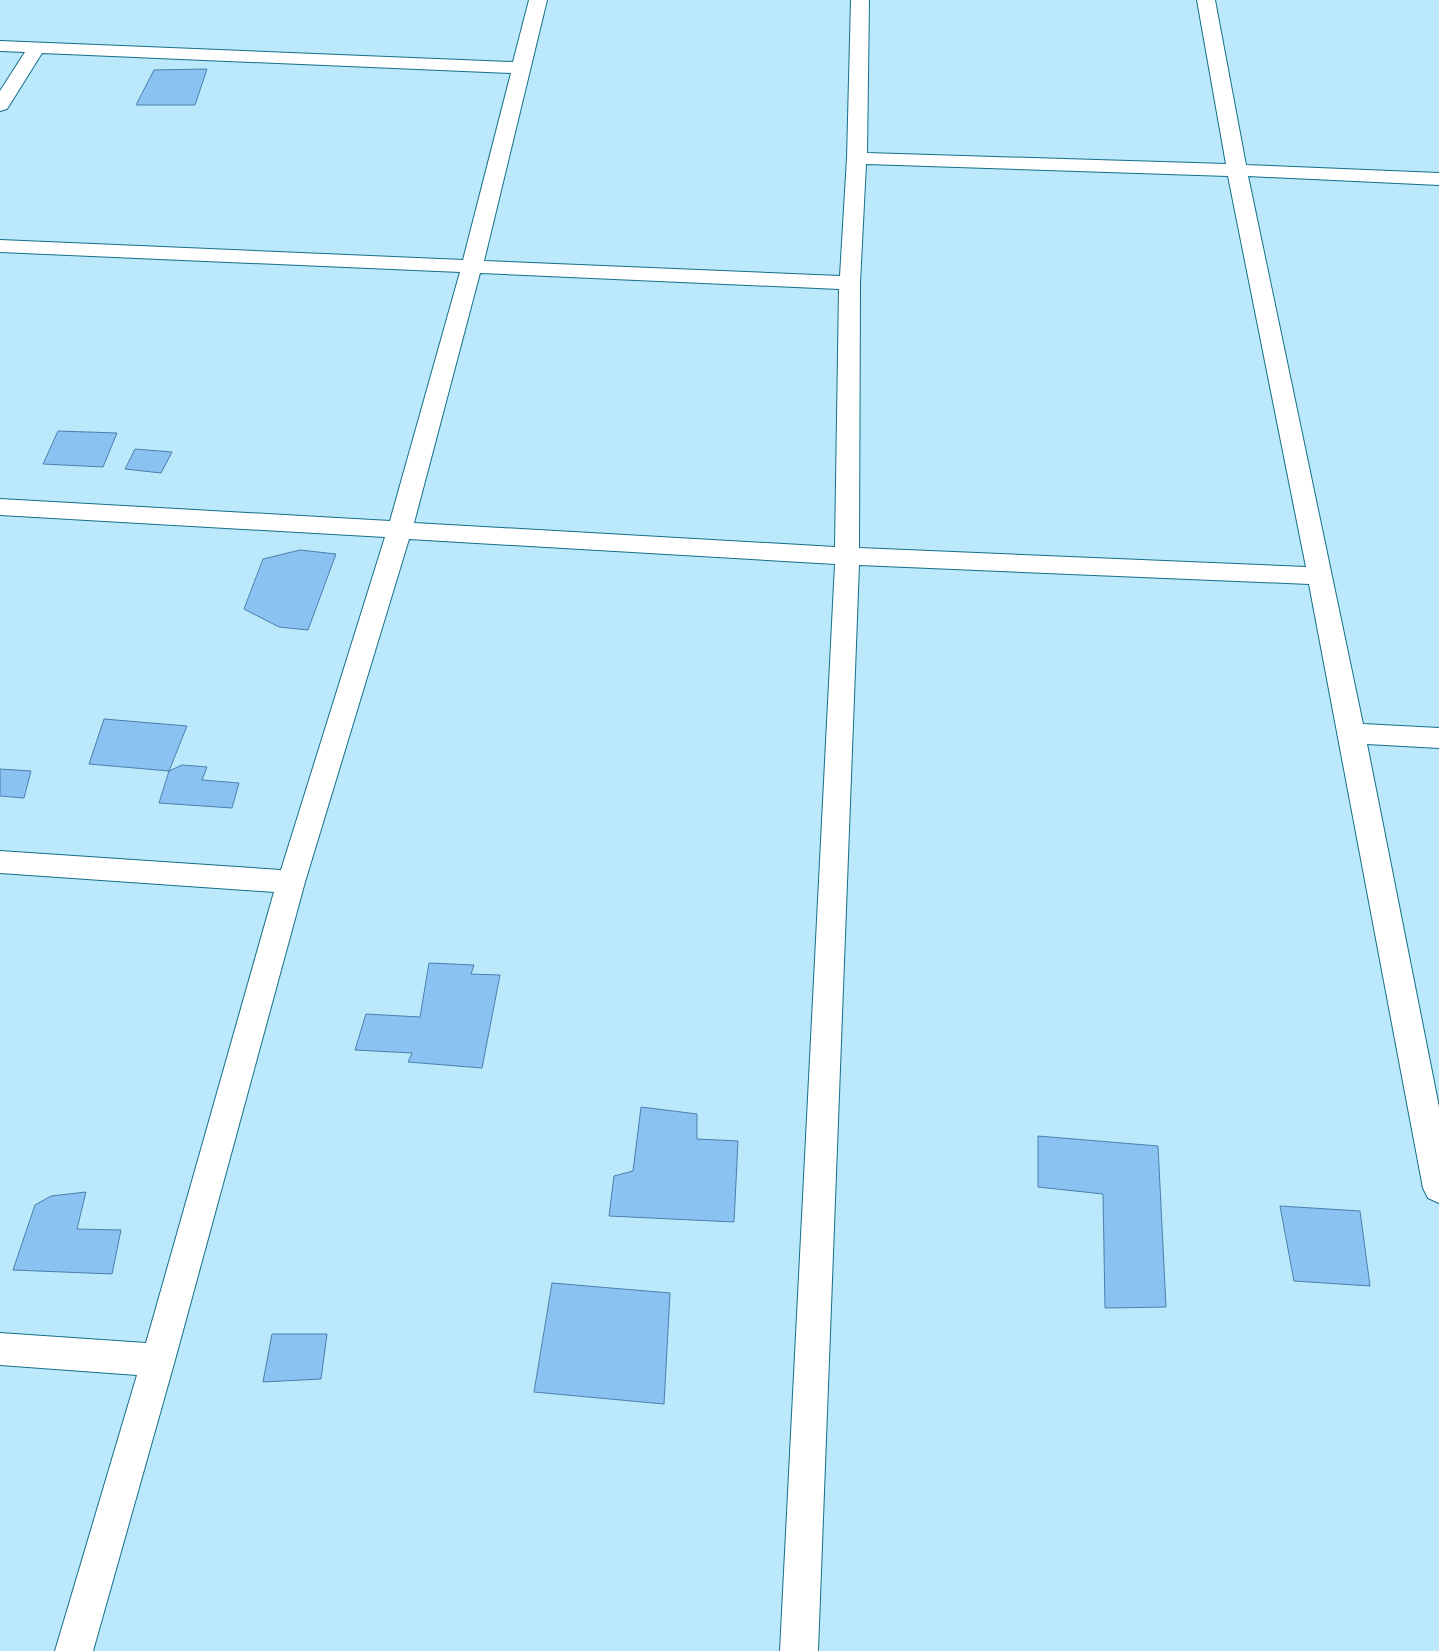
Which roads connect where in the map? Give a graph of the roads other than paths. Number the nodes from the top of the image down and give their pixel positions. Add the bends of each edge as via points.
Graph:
1 (538, 0) edge
2 (860, 0) edge
3 (1206, 0) edge
4 (0, 46) edge
5 (37, 47) junction
6 (520, 68) junction
7 (0, 106) edge
8 (857, 158) junction
9 (1237, 170) junction
10 (1439, 179) edge
11 (0, 246) edge
12 (472, 266) junction
13 (850, 283) junction
14 (0, 507) edge
15 (400, 529) junction
16 (847, 556) junction
17 (1320, 576) junction
18 (1352, 733) junction
19 (1439, 738) edge
20 (0, 862) edge
21 (291, 882) junction
22 (1439, 1188) edge
23 (0, 1349) edge
24 (158, 1360) junction
25 (74, 1651) edge
26 (799, 1651) edge

1 - 6 street
2 - 8 street
3 - 9 street
4 - 5 street
5 - 6 street
5 - 7 street
6 - 12 street
8 - 9 street
8 - 13 street
9 - 10 street
9 - 17 street
11 - 12 street
12 - 13 street
12 - 15 street
13 - 16 street
14 - 15 street
15 - 16 street
15 - 21 street
16 - 17 street
16 - 26 street
17 - 18 street
18 - 19 street
18 - 22 street
20 - 21 street
21 - 24 street
23 - 24 street
24 - 25 street

